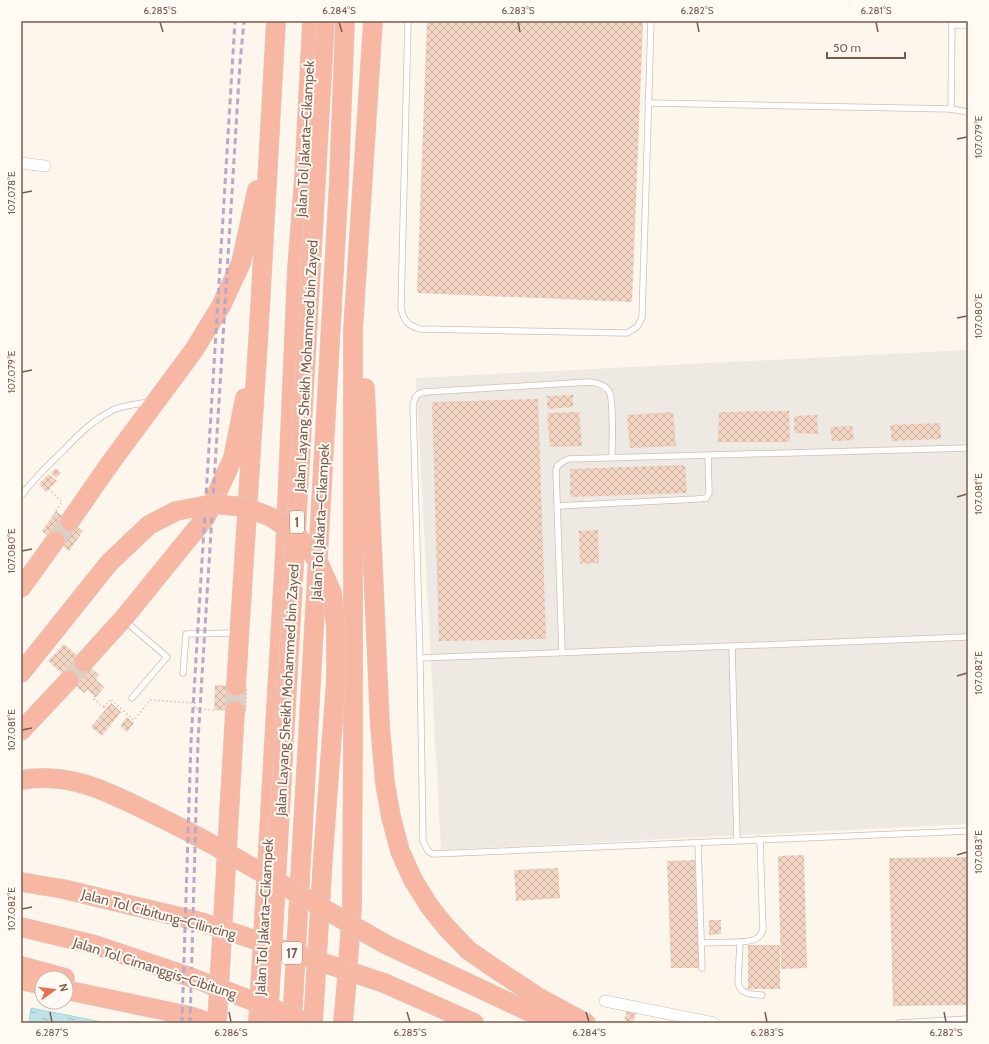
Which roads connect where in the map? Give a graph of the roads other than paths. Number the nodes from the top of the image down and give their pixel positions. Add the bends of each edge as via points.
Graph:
1 (276, 21) edge
2 (312, 21) edge
3 (325, 21) edge
4 (336, 21) edge
5 (345, 21) edge
6 (373, 21) edge
7 (408, 21) edge
8 (651, 21) edge
9 (952, 23) edge
10 (968, 25) edge
11 (648, 103) junction
12 (950, 109) junction
13 (968, 112) edge
14 (270, 132) junction
15 (21, 163) edge
16 (45, 166) dead end
17 (363, 181) junction
18 (259, 326) junction
19 (156, 401) junction
20 (968, 448) edge
21 (708, 456) junction
22 (612, 457) junction
23 (21, 496) edge
24 (558, 506) junction
25 (63, 516) tunnel mouth
26 (55, 541) tunnel mouth
27 (21, 588) edge
28 (123, 619) junction
29 (240, 632) junction
30 (968, 637) edge
31 (732, 647) junction
32 (562, 652) junction
33 (420, 658) junction
34 (84, 662) tunnel mouth
35 (21, 673) edge
36 (183, 673) dead end
37 (69, 680) tunnel mouth
38 (236, 686) tunnel mouth
39 (132, 698) dead end
40 (235, 711) tunnel mouth
41 (21, 731) edge
42 (21, 780) edge
43 (968, 831) edge
44 (760, 839) junction
45 (737, 840) junction
46 (698, 843) junction
47 (21, 882) edge
48 (21, 927) edge
49 (740, 942) junction
50 (701, 943) junction
51 (21, 966) edge
52 (702, 968) dead end
53 (36, 970) edge
54 (21, 980) edge
55 (74, 980) edge
56 (34, 983) edge
57 (74, 992) edge
58 (762, 995) dead end
59 (605, 1001) dead end
60 (190, 1016) junction
61 (968, 1019) edge
62 (212, 1023) edge
63 (217, 1023) edge
64 (258, 1023) edge
65 (268, 1023) edge
66 (280, 1023) edge
67 (292, 1023) edge
68 (312, 1023) edge
69 (343, 1023) edge
70 (474, 1023) edge
71 (553, 1023) edge
72 (586, 1023) edge
73 (714, 1023) edge
74 (899, 1023) edge

1 - 14 highway
2 - 64 highway, Jalan Tol Jakarta–Cikampek / 1
3 - 65 highway, Jalan Layang Sheikh Mohammed bin Zayed / 1, bridge
4 - 66 highway, Jalan Layang Sheikh Mohammed bin Zayed / 1, bridge
5 - 67 highway, Jalan Tol Jakarta–Cikampek / 1 via 339,188
6 - 17 highway
7 - 11 lane via 401,308 403,318 420,329 627,333 637,327 642,318
8 - 11 lane
9 - 10 lane
9 - 12 lane
11 - 12 lane
12 - 13 lane
14 - 18 highway
14 - 19 highway via 241,263 219,310 194,350
15 - 16 street
17 - 69 highway via 353,330 352,907
17 - 72 highway via 363,348 380,726 385,783 400,851 413,880 430,907 468,950 539,997
18 - 28 highway via 233,458 206,517
18 - 29 highway
19 - 23 lane via 124,406 94,422 83,430
19 - 25 highway
20 - 21 lane
21 - 22 lane
21 - 24 lane via 709,493 706,498
22 - 24 lane via 568,458 558,465
22 - 33 lane via 611,402 609,391 603,385 589,382 418,393 413,405
24 - 32 lane
26 - 27 highway
28 - 34 highway
28 - 39 lane via 167,657
29 - 36 lane via 186,634
29 - 38 highway
30 - 31 lane
31 - 32 lane
31 - 45 lane
32 - 33 lane
33 - 46 lane via 424,841 428,851 433,854
35 - 68 highway, bridge via 108,563 149,525 176,511 213,504 245,507 271,517 296,535 318,561 332,593 336,626 336,680
37 - 41 highway
40 - 63 highway
42 - 71 highway, bridge via 50,777 70,779 116,795 217,847 385,944
43 - 44 lane
44 - 45 lane
44 - 49 lane via 763,930 758,938
45 - 46 lane
46 - 50 lane
47 - 70 highway, Jalan Tol Cibitung–Cilincing / 17, bridge via 63,889 200,922 384,983
48 - 68 highway, Jalan Tol Cimanggis–Cibitung, bridge via 95,945 193,978
49 - 50 lane
49 - 58 lane via 740,988 746,993
50 - 52 lane
51 - 53 highway
54 - 56 highway
55 - 60 highway
57 - 60 highway
59 - 73 street
60 - 62 highway
61 - 74 lane

